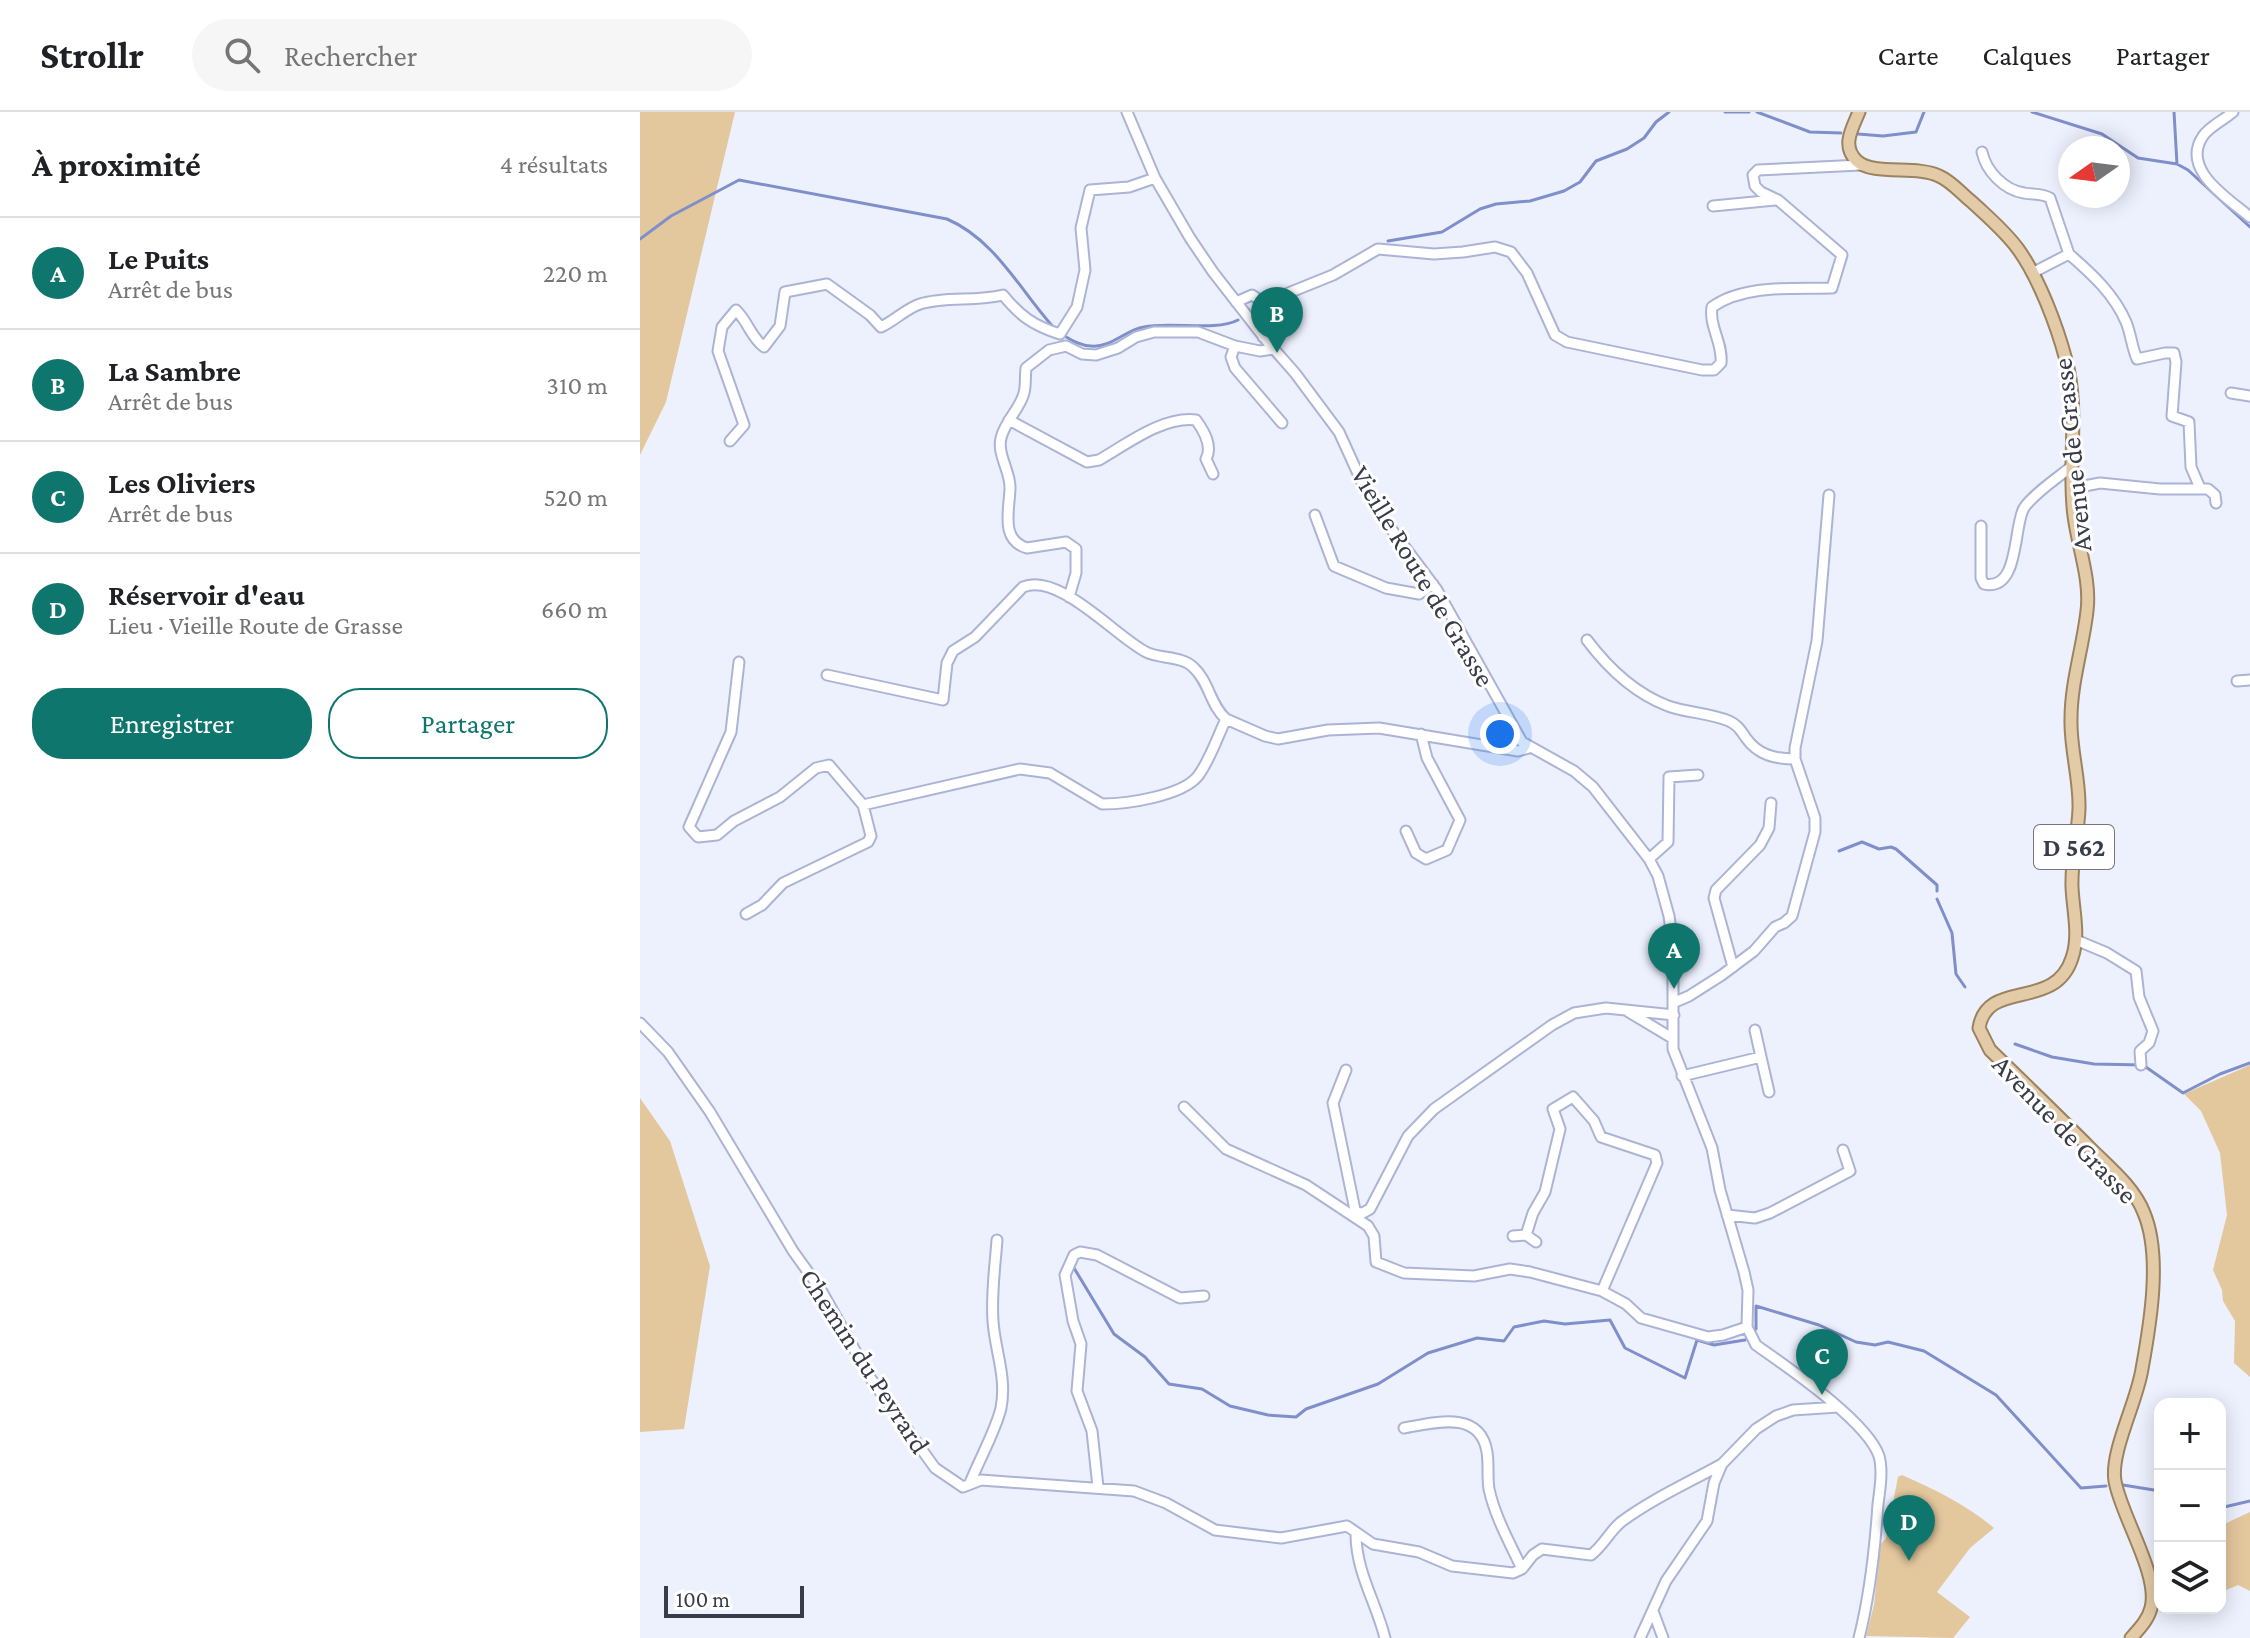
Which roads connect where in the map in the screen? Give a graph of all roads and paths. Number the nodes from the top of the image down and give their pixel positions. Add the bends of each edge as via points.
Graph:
1 (1127, 112) edge
2 (1859, 112) edge
3 (2233, 112) edge
4 (1982, 152) dead end
5 (1861, 165) junction
6 (1155, 178) junction
7 (1778, 200) junction
8 (1713, 206) dead end
9 (2250, 217) edge
10 (2069, 254) junction
11 (2032, 273) junction
12 (1281, 296) junction
13 (1261, 300) junction
14 (1236, 302) junction
15 (1266, 312) junction
16 (1263, 337) junction
17 (1235, 346) junction
18 (1274, 349) junction
19 (2231, 393) dead end
20 (2250, 396) edge
21 (1009, 420) junction
22 (1282, 423) dead end
23 (730, 441) dead end
24 (2072, 466) junction
25 (1213, 474) dead end
26 (2074, 488) junction
27 (2200, 488) junction
28 (1829, 495) dead end
29 (2216, 503) dead end
30 (1315, 515) dead end
31 (1981, 526) dead end
32 (1433, 584) junction
33 (1069, 597) junction
34 (1587, 640) dead end
35 (739, 662) dead end
36 (827, 675) dead end
37 (2250, 680) edge
38 (2237, 681) dead end
39 (1226, 719) junction
40 (1421, 734) junction
41 (1529, 748) junction
42 (1795, 759) junction
43 (1698, 775) dead end
44 (1771, 803) dead end
45 (863, 805) junction
46 (1406, 831) dead end
47 (1649, 859) junction
48 (746, 914) dead end
49 (2076, 940) junction
50 (1733, 967) junction
51 (1675, 1002) junction
52 (1624, 1009) junction
53 (1674, 1015) junction
54 (640, 1023) edge
55 (1755, 1030) dead end
56 (1672, 1038) junction
57 (1761, 1057) junction
58 (2140, 1063) dead end
59 (1346, 1070) dead end
60 (1682, 1076) junction
61 (1769, 1092) dead end
62 (1184, 1107) dead end
63 (1843, 1150) dead end
64 (1727, 1215) junction
65 (1526, 1235) junction
66 (1513, 1236) dead end
67 (997, 1240) dead end
68 (1536, 1242) dead end
69 (1602, 1291) junction
70 (1204, 1296) dead end
71 (1747, 1327) junction
72 (1838, 1407) junction
73 (1404, 1428) dead end
74 (1722, 1464) junction
75 (970, 1483) junction
76 (1098, 1487) junction
77 (1356, 1534) junction
78 (1522, 1569) junction
79 (1653, 1611) junction
80 (1385, 1638) edge
81 (1640, 1638) edge
82 (1663, 1638) edge
83 (1859, 1638) edge
84 (2131, 1638) edge

1 - 6 street, Vieille Route de Grasse
2 - 5 main road via 1848,140 1850,153
3 - 9 street via 2203,136 2199,163 2203,175
4 - 10 street via 1991,174 2022,193 2050,198
5 - 7 street via 1758,170 1755,186
5 - 11 main road, Avenue de Grasse / D 562 via 1939,175 1998,225
6 - 14 street, Vieille Route de Grasse
6 - 23 street via 1129,187 1090,190 1081,228 1085,270 1077,307 1060,334 1035,326 1003,295 918,305 881,327 827,284 785,292 780,326 764,347 736,310 722,327 718,351 744,425
7 - 8 street
7 - 12 street via 1842,255 1832,288 1771,289 1722,300 1712,307 1710,317 1722,352 1714,370 1567,342 1555,335 1527,273 1511,252 1495,247 1434,254 1378,249
10 - 11 street
10 - 27 street via 2114,301 2137,359 2174,353 2172,416 2189,422 2191,467
11 - 24 main road, Avenue de Grasse / D 562 via 2067,360
12 - 13 street
12 - 15 street
13 - 14 street via 1252,295
13 - 15 street
14 - 16 street, Vieille Route de Grasse
15 - 16 street
16 - 18 street, Vieille Route de Grasse
17 - 18 street
17 - 21 street via 1198,332 1154,332 1096,355 1066,346 1049,350 1026,368 1024,394
17 - 22 street via 1235,368
18 - 32 street, Vieille Route de Grasse via 1339,432 1365,489
19 - 20 street
21 - 25 street via 1087,462 1168,423 1196,420 1208,444 1206,459
21 - 33 street via 999,443 1010,486 1009,532 1014,543 1027,548 1066,542 1076,549
24 - 26 main road, Avenue de Grasse / D 562
24 - 31 street via 2024,508 2010,567 1992,586 1981,578
26 - 27 street via 2100,483
26 - 49 main road, Avenue de Grasse / D 562 via 2088,609 2071,719 2079,791 2072,866
27 - 29 street via 2215,495
28 - 42 street via 1823,603
30 - 32 street via 1334,566 1402,592 1419,594
32 - 41 street, Vieille Route de Grasse via 1506,717
33 - 36 street via 1044,585 1023,587 975,637 953,651 943,700
33 - 39 street via 1144,651 1191,664
34 - 42 street via 1609,668 1646,695 1668,706 1724,719 1755,749
35 - 45 street via 731,732 690,832 698,837 717,835 816,768 829,765
37 - 38 street
39 - 40 street via 1278,739 1359,728
39 - 45 street via 1197,778 1166,794 1102,804 1050,773 1020,769
40 - 41 street via 1518,751
40 - 46 street via 1427,758 1460,820 1447,850 1426,859 1416,853
41 - 47 street, Vieille Route de Grasse via 1593,787
42 - 50 street via 1816,824 1795,911
43 - 47 street via 1669,777 1668,842
44 - 50 street via 1769,828 1760,845 1714,898
45 - 48 street via 868,842 783,883
47 - 51 street, Vieille Route de Grasse via 1669,916
49 - 58 street via 2136,971 2139,997 2153,1031 2140,1051
49 - 84 main road, Avenue de Grasse / D 562 via 2063,976 2040,991 1992,1004 1979,1028 1990,1050 2115,1173 2147,1222 2152,1295 2142,1370 2114,1468 2152,1588 2149,1613
50 - 51 street
51 - 53 street, Vieille Route de Grasse
52 - 53 street
52 - 56 street
52 - 59 street via 1574,1013 1434,1109 1408,1136 1370,1209 1361,1214 1355,1210 1333,1103
53 - 56 street, Vieille Route de Grasse
54 - 75 street, Chemin du Peyrard via 702,1099 900,1421 935,1468 963,1487
55 - 57 street
56 - 60 street, Vieille Route de Grasse
57 - 60 street
57 - 61 street
60 - 64 street, Vieille Route de Grasse via 1708,1136
62 - 69 street via 1226,1149 1306,1185 1368,1226 1376,1262 1404,1273 1462,1276 1510,1269
63 - 64 street via 1850,1171 1770,1213 1755,1218
64 - 71 street, Vieille Route de Grasse via 1748,1290
65 - 66 street
65 - 68 street
65 - 69 street via 1545,1192 1560,1129 1553,1109 1573,1097 1601,1137 1655,1155 1657,1163
67 - 75 street via 993,1324 1002,1398
69 - 71 street via 1641,1318 1708,1337
70 - 76 street via 1180,1298 1097,1255 1074,1255 1065,1275 1081,1344 1077,1391 1092,1431
71 - 72 street via 1756,1345
72 - 74 street via 1776,1416
72 - 83 street via 1872,1443 1881,1473
73 - 78 street via 1453,1421 1465,1423 1482,1437 1494,1511
74 - 78 street, Chemin du Peyrard via 1618,1524 1591,1555 1542,1549
74 - 79 street via 1707,1521 1666,1581
75 - 76 street, Chemin du Peyrard
76 - 77 street, Chemin du Peyrard via 1134,1491 1215,1530 1281,1538 1347,1526
77 - 78 street, Chemin du Peyrard via 1373,1544 1419,1552 1452,1566 1513,1573
77 - 80 street via 1363,1580
79 - 81 street
79 - 82 street

